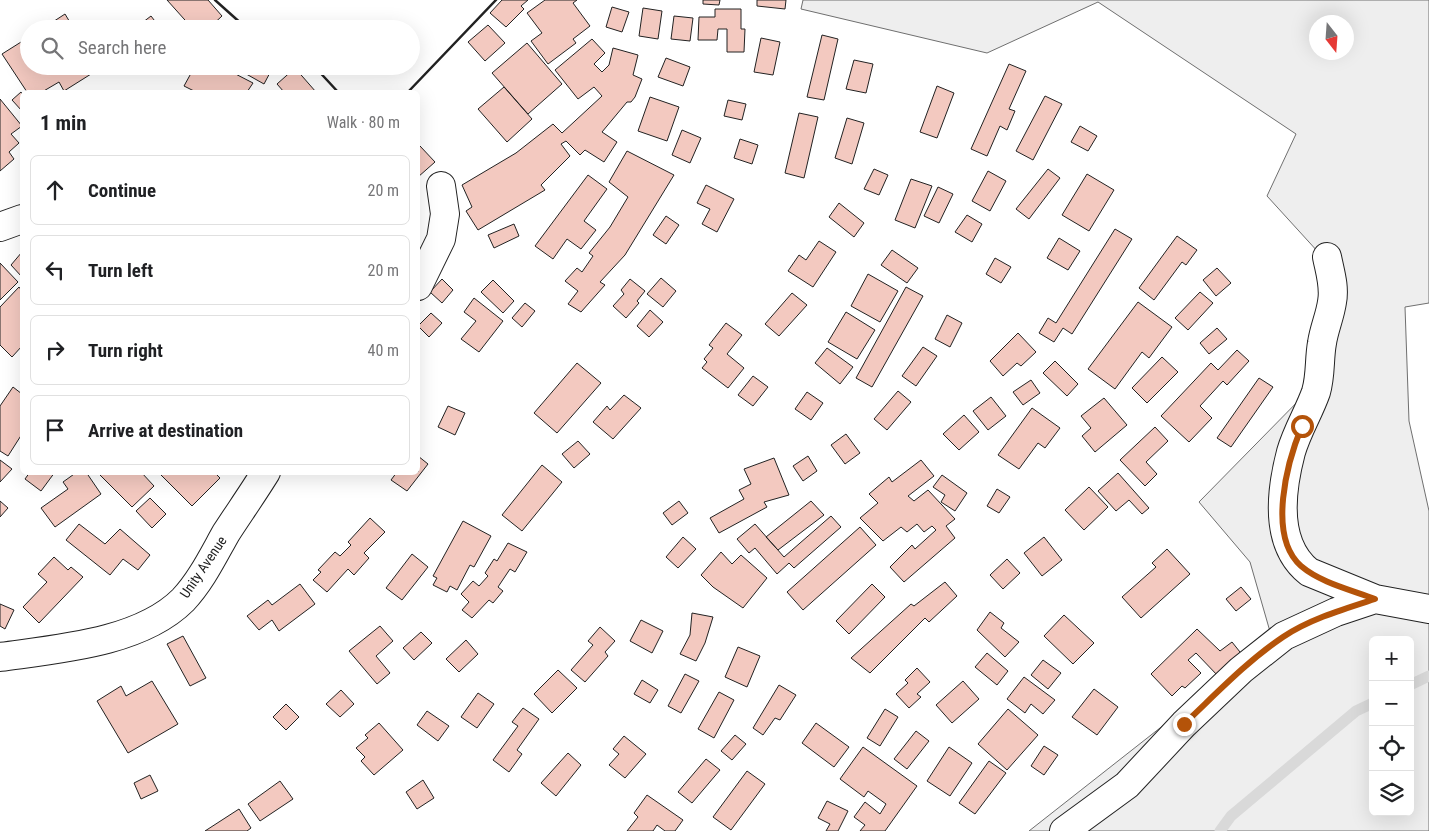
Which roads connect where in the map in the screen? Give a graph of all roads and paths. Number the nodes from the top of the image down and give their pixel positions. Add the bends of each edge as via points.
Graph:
1 (441, 186) dead end
2 (20, 220) edge
3 (0, 227) edge
4 (1327, 258) dead end
5 (420, 282) edge
6 (264, 475) edge
7 (1375, 599) junction
8 (1429, 609) edge
9 (0, 657) edge
10 (1064, 831) edge

1 - 5 street via 445,214 441,239
2 - 3 street
4 - 7 street via 1333,301 1321,344 1321,372 1316,392 1292,450 1284,488 1287,542 1300,565 1324,579
6 - 9 street, Unity Avenue via 198,579 183,600 164,616 132,631 82,644
7 - 8 street
7 - 10 street via 1336,612 1284,636 1241,670 1191,717 1128,785

